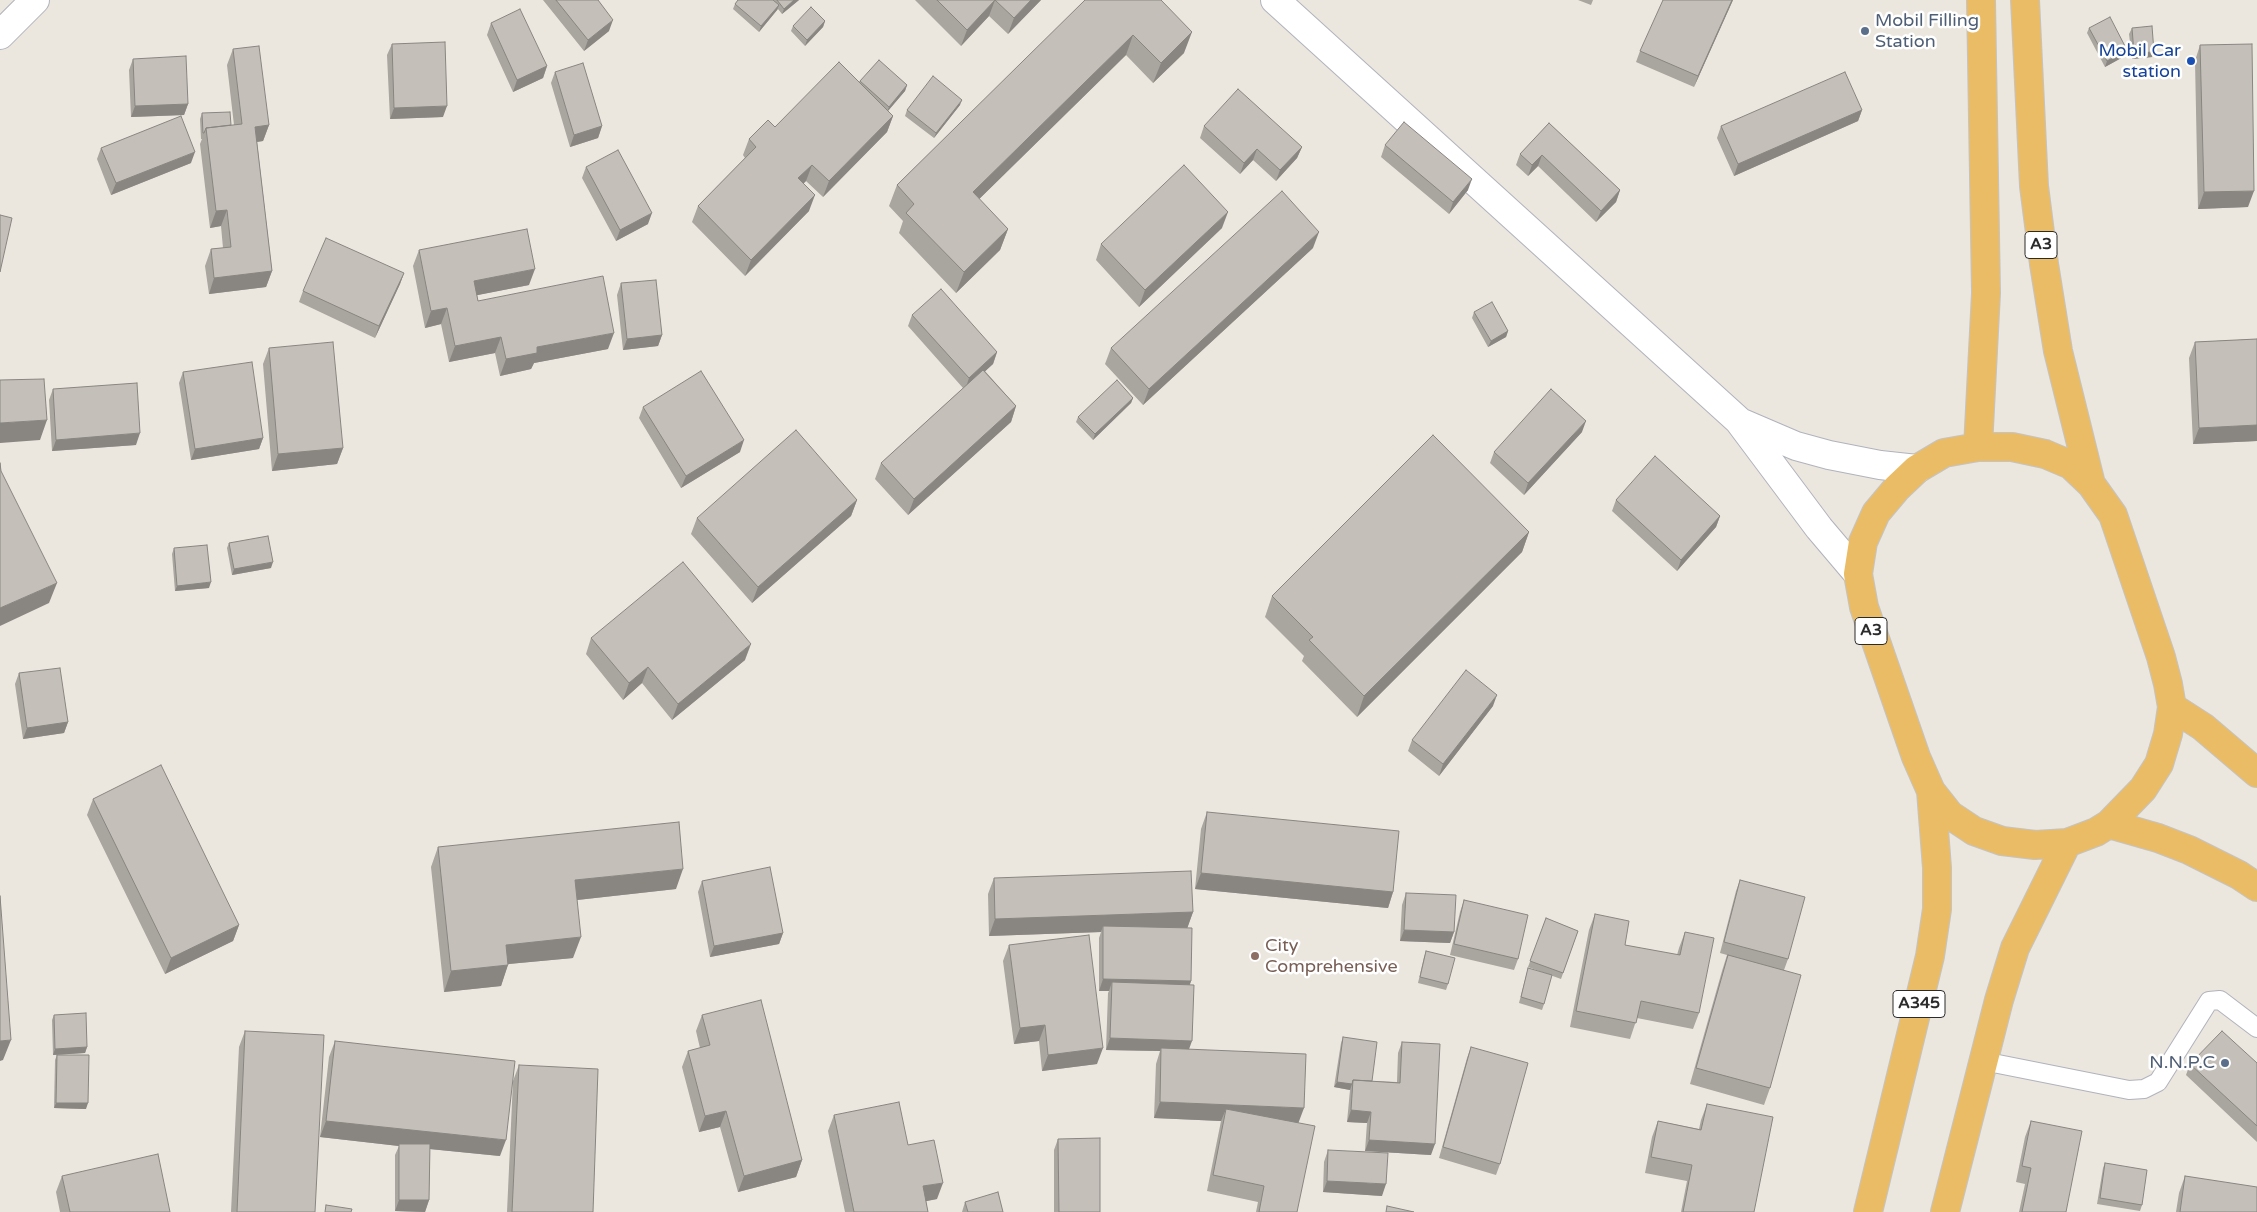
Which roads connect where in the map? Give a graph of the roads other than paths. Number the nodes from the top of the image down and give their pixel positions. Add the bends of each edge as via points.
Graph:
1 (35, 0) edge
2 (1275, 0) edge
3 (1981, 0) edge
4 (2025, 0) edge
5 (0, 35) edge
6 (1739, 421) junction
7 (1978, 447) junction
8 (1917, 469) junction
9 (2091, 484) junction
10 (1858, 574) junction
11 (2172, 706) junction
12 (2257, 773) edge
13 (1931, 791) junction
14 (2109, 824) junction
15 (2067, 843) junction
16 (2257, 887) edge
17 (2257, 1028) edge
18 (1983, 1061) junction
19 (1868, 1212) edge
20 (1945, 1212) edge

1 - 5 street
2 - 6 street
3 - 7 highway via 1986,293
4 - 9 highway, A3 via 2034,186 2044,264 2058,351
6 - 8 street via 1796,446 1829,455 1880,466
6 - 10 street
7 - 8 highway, A3 via 1944,453
7 - 9 highway, A3 via 2012,447 2045,454 2071,466
8 - 10 highway, A3 via 1876,513 1863,542
9 - 11 highway, A3 via 2113,515 2161,657
10 - 13 highway, A3 via 1874,640
11 - 12 highway via 2203,727
11 - 14 highway, A3 via 2159,764 2144,790
13 - 15 highway, A3 via 1950,815 1974,831 2002,841 2035,845
13 - 19 highway, A345 via 1937,909 1930,956
14 - 15 highway, A3
14 - 16 highway via 2190,850
15 - 18 highway via 2015,948
17 - 18 lane via 2220,1000 2209,1001 2158,1082 2144,1089 2129,1090
18 - 20 highway

